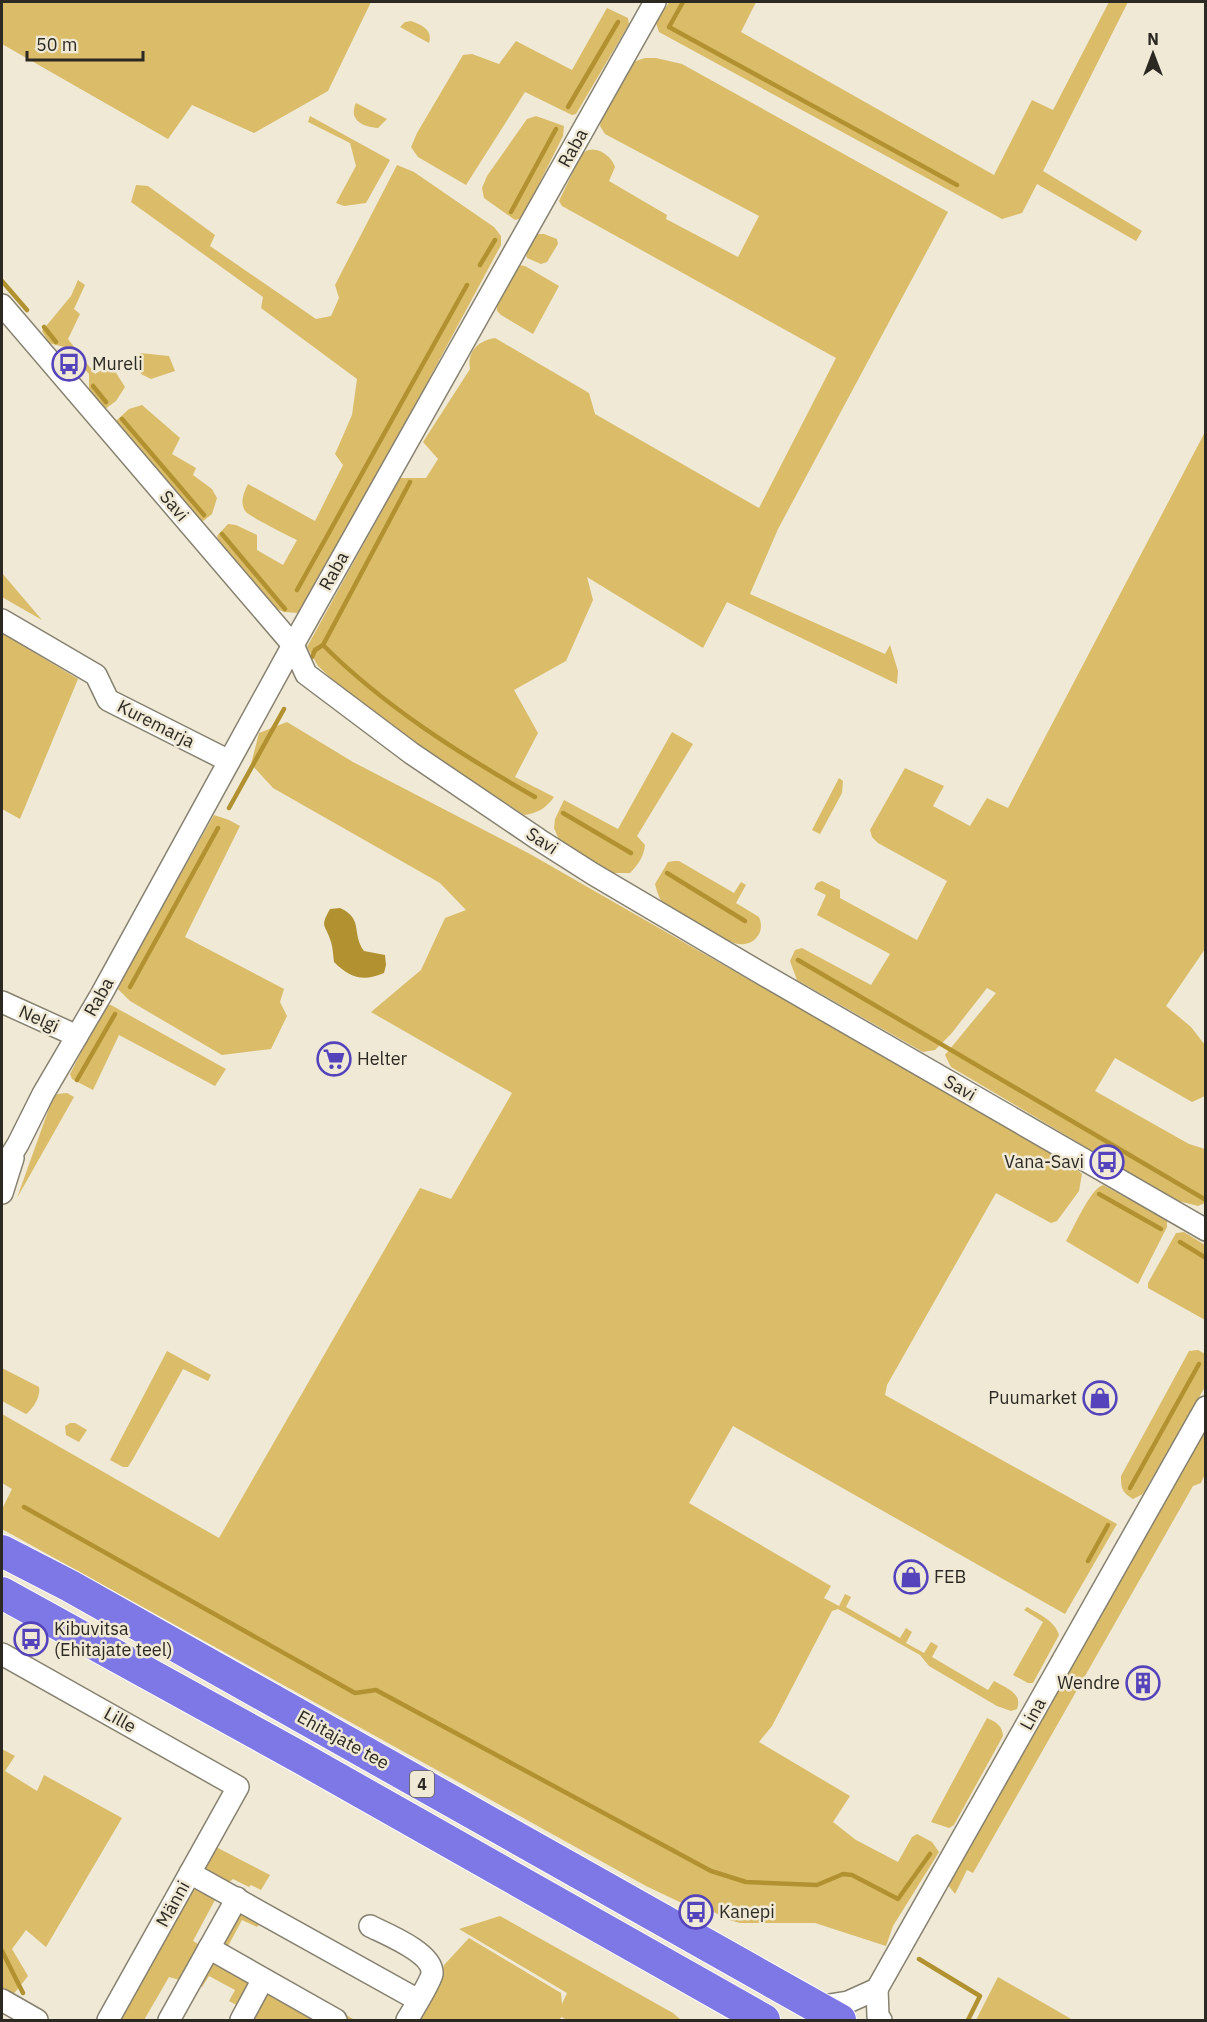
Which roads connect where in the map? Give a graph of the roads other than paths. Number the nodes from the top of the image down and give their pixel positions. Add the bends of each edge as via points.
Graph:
1 (655, 2) edge
2 (2, 305) edge
3 (2, 620) edge
4 (293, 645) junction
5 (229, 761) junction
6 (2, 1002) edge
7 (77, 1036) junction
8 (18, 1144) junction
9 (2, 1170) edge
10 (2, 1193) edge
11 (1206, 1230) edge
12 (1206, 1407) edge
13 (2, 1538) edge
14 (2, 1551) edge
15 (70, 1586) junction
16 (2, 1593) edge
17 (2, 1654) edge
18 (238, 1787) joint
19 (190, 1873) junction
20 (237, 1898) junction
21 (370, 1926) dead end
22 (209, 1948) junction
23 (263, 1979) junction
24 (877, 1989) junction
25 (2, 2000) edge
26 (418, 2000) junction
27 (829, 2014) edge
28 (37, 2020) edge
29 (108, 2020) edge
30 (169, 2020) edge
31 (241, 2020) edge
32 (336, 2020) edge
33 (407, 2020) edge
34 (764, 2020) edge
35 (881, 2020) edge

1 - 4 street, Raba
2 - 4 street, Savi
3 - 5 street, Kuremarja via 96,675 108,700
4 - 5 street, Raba
4 - 11 street, Savi via 306,674 411,753 538,839 769,978
5 - 7 street, Raba
6 - 7 street, Nelgi
7 - 8 street, Raba
8 - 9 street, Raba
8 - 10 street, Raba
12 - 24 street, Lina
13 - 15 street
14 - 15 highway, Ehitajate tee / 4
15 - 27 highway, Ehitajate tee / 4
16 - 34 highway, Ehitajate tee / 4
17 - 18 street, Lille
18 - 19 street, Männi
19 - 20 street
19 - 29 street, Männi
20 - 22 street
20 - 26 street
21 - 26 street via 417,1951 430,1964 432,1975
22 - 23 street
22 - 30 street
23 - 31 street
23 - 32 street
24 - 27 street
24 - 35 street
25 - 28 street
26 - 33 street

